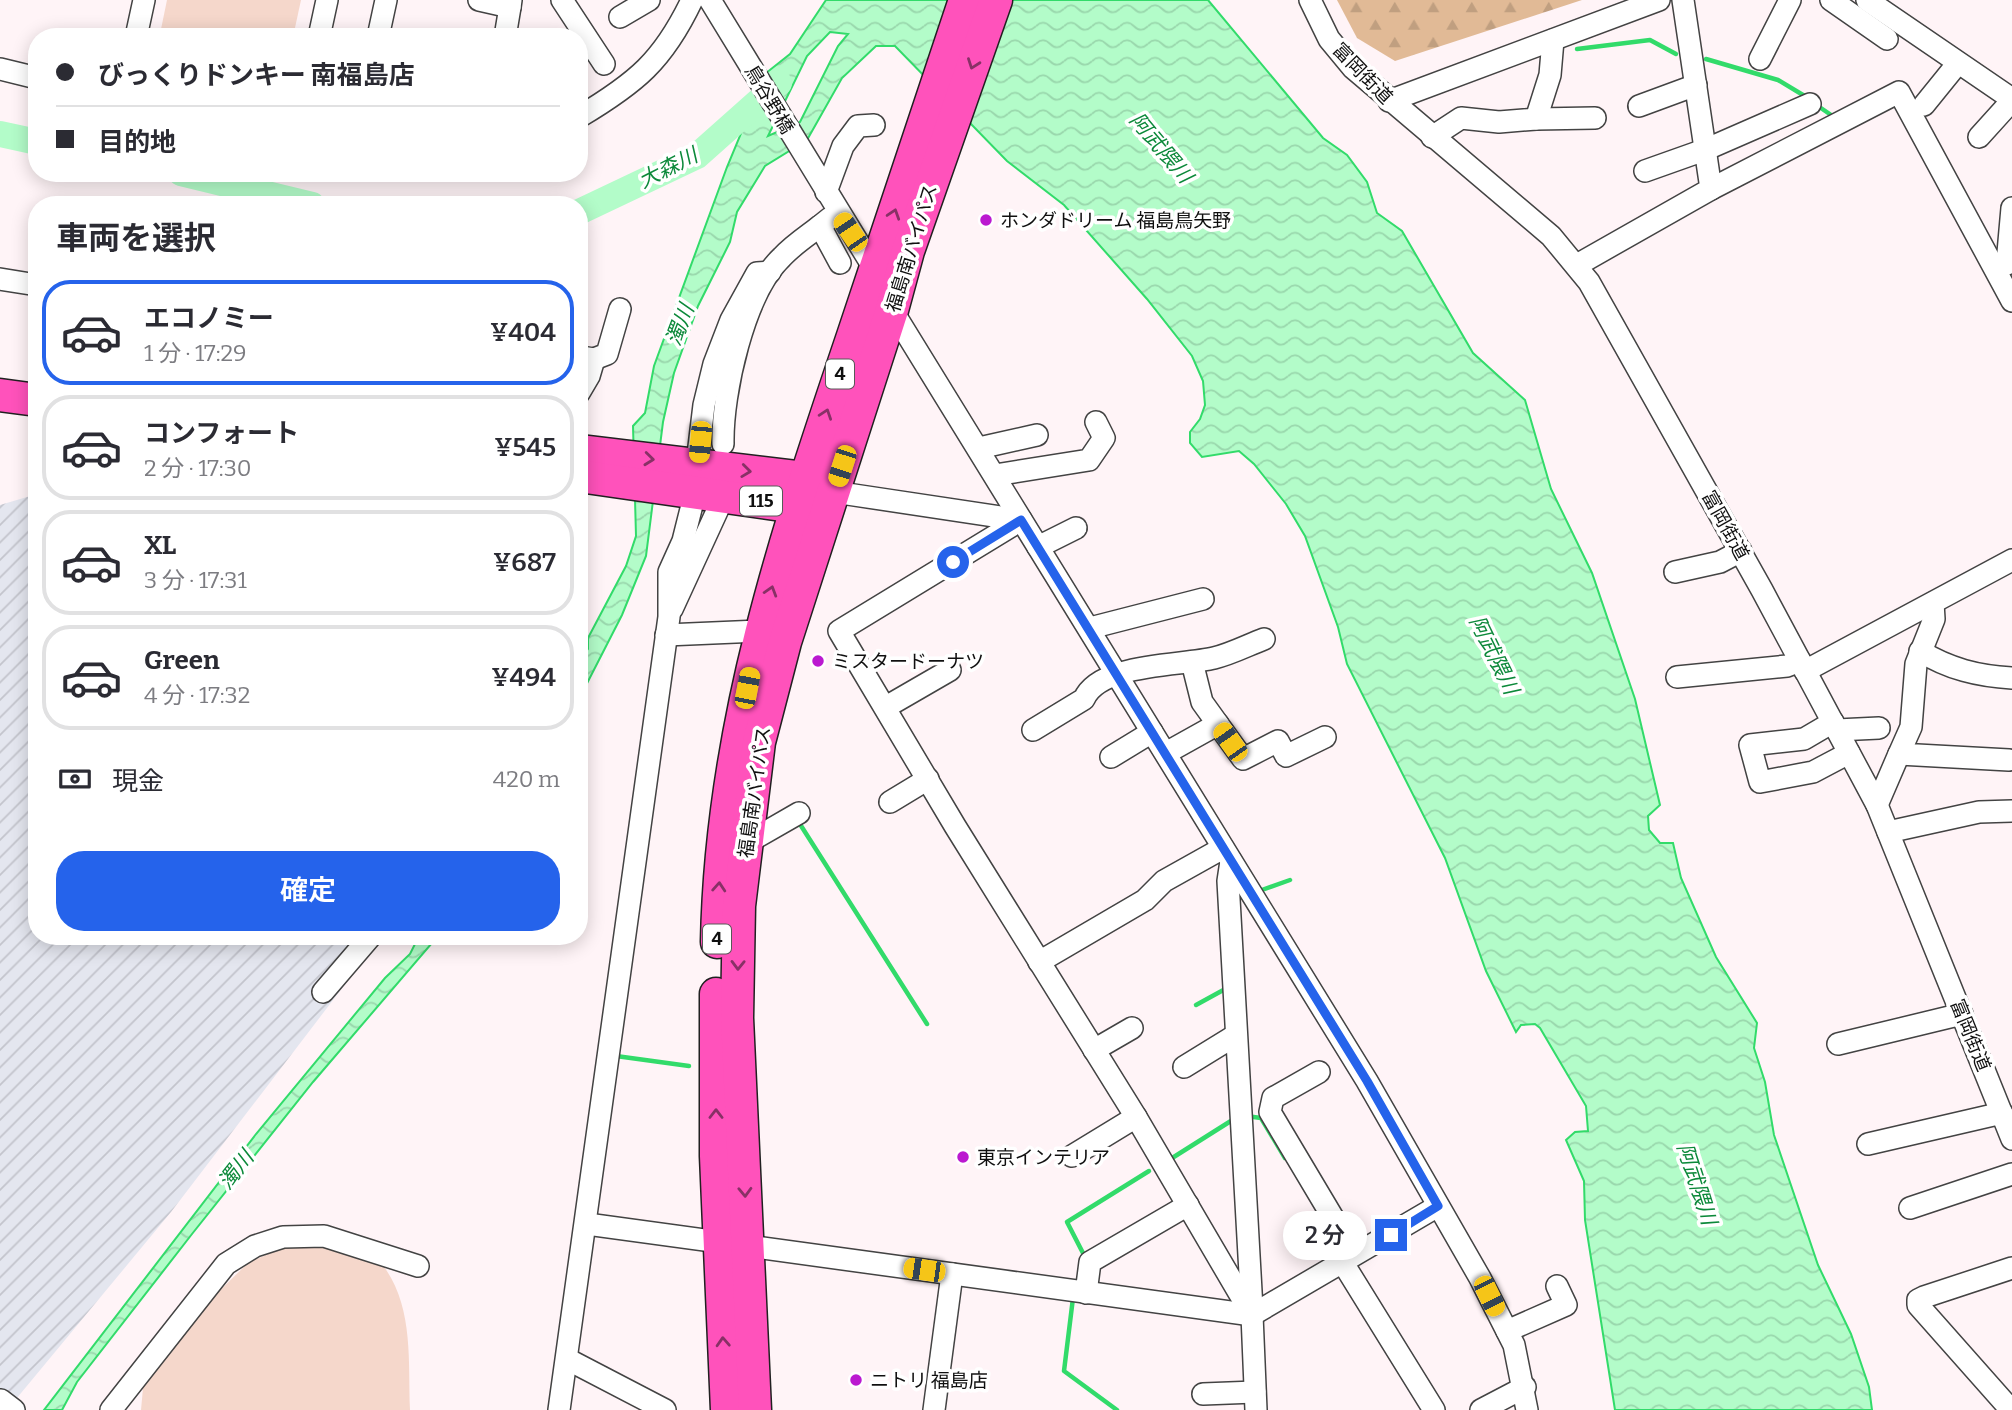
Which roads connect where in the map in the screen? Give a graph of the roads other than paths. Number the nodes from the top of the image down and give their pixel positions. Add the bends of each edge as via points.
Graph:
1 (144, 0) edge
2 (327, 0) edge
3 (386, 0) edge
4 (479, 0) edge
5 (562, 0) edge
6 (649, 0) edge
7 (692, 0) edge
8 (710, 0) edge
9 (965, 0) edge
10 (996, 0) edge
11 (1310, 0) edge
12 (1659, 0) edge
13 (1683, 0) edge
14 (1790, 0) edge
15 (1831, 0) edge
16 (511, 3) edge
17 (1877, 4) edge
18 (620, 17) dead end
19 (138, 28) edge
20 (321, 28) edge
21 (380, 28) edge
22 (507, 28) edge
23 (580, 28) edge
24 (1887, 39) dead end
25 (588, 40) edge
26 (1553, 40) junction
27 (1760, 59) dead end
28 (1958, 63) junction
29 (604, 64) dead end
30 (0, 69) edge
31 (28, 76) edge
32 (1696, 85) junction
33 (1389, 101) junction
34 (1810, 104) dead end
35 (2011, 104) edge
36 (1924, 105) dead end
37 (1639, 106) dead end
38 (588, 111) edge
39 (1595, 118) dead end
40 (1536, 119) junction
41 (874, 125) dead end
42 (1432, 137) junction
43 (1979, 137) dead end
44 (1707, 149) junction
45 (922, 169) junction
46 (1644, 171) dead end
47 (821, 184) junction
48 (1711, 189) junction
49 (2012, 208) edge
50 (838, 213) junction
51 (820, 226) junction
52 (840, 263) dead end
53 (1577, 265) junction
54 (2004, 265) edge
55 (875, 270) junction
56 (770, 272) junction
57 (0, 279) edge
58 (28, 284) edge
59 (2012, 301) edge
60 (620, 309) dead end
61 (892, 310) junction
62 (588, 358) edge
63 (0, 375) edge
64 (28, 378) edge
65 (0, 395) edge
66 (28, 399) edge
67 (1096, 422) dead end
68 (1037, 435) dead end
69 (723, 444) dead end
70 (979, 448) junction
71 (594, 466) edge
72 (995, 475) junction
73 (697, 483) junction
74 (834, 492) junction
75 (800, 493) junction
76 (1021, 520) junction
77 (1076, 528) dead end
78 (1038, 547) junction
79 (1741, 551) junction
80 (2012, 560) edge
81 (1675, 572) dead end
82 (1203, 599) dead end
83 (1933, 603) junction
84 (668, 626) junction
85 (1090, 628) junction
86 (759, 631) junction
87 (1264, 639) dead end
88 (1920, 650) junction
89 (1192, 662) junction
90 (1803, 666) junction
91 (950, 670) dead end
92 (1116, 673) junction
93 (1677, 677) dead end
94 (2012, 678) edge
95 (886, 707) junction
96 (1218, 724) junction
97 (1835, 726) junction
98 (1879, 728) dead end
99 (1033, 730) dead end
100 (1153, 732) junction
101 (1325, 737) dead end
102 (1166, 753) junction
103 (1849, 753) junction
104 (1899, 754) junction
105 (1111, 757) dead end
106 (2009, 760) dead end
107 (928, 779) junction
108 (890, 803) dead end
109 (1877, 805) junction
110 (2012, 811) edge
111 (799, 813) dead end
112 (1888, 832) junction
113 (745, 844) junction
114 (1227, 855) junction
115 (363, 945) edge
116 (1039, 962) junction
117 (323, 992) dead end
118 (1962, 1014) junction
119 (1132, 1028) dead end
120 (1236, 1035) junction
121 (1838, 1044) dead end
122 (1094, 1050) junction
123 (1184, 1067) dead end
124 (1319, 1072) dead end
125 (2002, 1113) junction
126 (1136, 1117) junction
127 (2012, 1139) edge
128 (1868, 1144) dead end
129 (1072, 1156) dead end
130 (2012, 1174) edge
131 (1188, 1205) junction
132 (1438, 1206) junction
133 (1910, 1208) dead end
134 (587, 1224) junction
135 (733, 1243) junction
136 (1349, 1258) junction
137 (418, 1266) dead end
138 (2012, 1268) edge
139 (952, 1274) junction
140 (1557, 1286) dead end
141 (1086, 1293) junction
142 (1252, 1315) junction
143 (1507, 1331) junction
144 (567, 1359) junction
145 (1525, 1387) junction
146 (1203, 1394) dead end
147 (1, 1400) edge
148 (1255, 1401) edge
149 (14, 1410) edge
150 (111, 1410) edge
151 (559, 1410) edge
152 (665, 1410) edge
153 (727, 1410) edge
154 (755, 1410) edge
155 (934, 1410) edge
156 (1434, 1410) edge
157 (1481, 1410) edge
158 (1527, 1410) edge
159 (2011, 1410) edge

1 - 19 street
2 - 20 street
3 - 21 street
4 - 16 street
5 - 23 street
6 - 18 street
7 - 38 street via 663,51 642,76
8 - 47 street, 鳥谷野橋
9 - 45 highway, 福島南バイパス / 4
10 -> 45 highway, 福島南バイパス / 4
11 - 33 street, 富岡街道 via 1329,39
12 - 26 street
13 - 32 street
14 - 27 street
15 - 24 street
16 - 22 street
17 - 28 street
25 - 29 street
26 - 33 street
26 - 40 street via 1550,75
28 - 35 street
28 - 36 street
30 - 31 street
32 - 37 street
32 - 44 street
33 - 42 street, 富岡街道
34 - 44 street
35 - 43 street
39 - 40 street
40 - 42 street via 1461,118
41 - 47 street via 858,127
42 - 53 street, 富岡街道 via 1551,236
44 - 46 street
44 - 48 street
55 -> 45 highway, 福島南バイパス / 4
45 - 61 highway, 福島南バイパス / 4
47 - 50 street, 鳥谷野橋
48 - 53 street
48 - 54 street via 1899,92
49 - 54 street
50 - 51 street
50 - 55 street, 鳥谷野橋
51 - 52 street
51 - 56 street via 781,257
53 - 79 street, 富岡街道
54 - 59 street
55 - 61 street, 鳥谷野橋
75 -> 55 highway, 福島南バイパス / 4
56 - 69 street via 753,304 727,386
56 - 73 street via 757,273 714,364 704,405
57 - 58 street
60 - 62 street via 607,354
61 - 70 street, 鳥谷野橋
61 - 74 highway, 福島南バイパス / 4
63 - 64 highway
65 - 66 highway
67 - 72 street via 1104,438 1090,460
68 - 70 street
70 - 72 street, 鳥谷野橋
71 - 73 highway, 115
72 - 76 street, 鳥谷野橋
73 - 75 highway, 115
73 - 84 street
73 - 84 street via 669,572
74 - 75 highway, 115
74 - 76 street
74 - 113 highway, 福島南バイパス / 4 via 766,712
86 -> 75 highway, 福島南バイパス / 4
76 - 78 street, 鳥谷野橋
76 - 95 street via 839,631
77 - 78 street
78 - 85 street, 鳥谷野橋
79 - 81 street via 1720,562
79 - 90 street, 富岡街道
80 - 83 street
82 - 85 street
83 - 88 street via 1934,619
83 - 90 street
84 - 86 street
84 - 134 street
85 - 92 street, 鳥谷野橋
135 -> 86 highway, 福島南バイパス / 4 via 716,1156 718,895 732,768
87 - 89 street
88 - 94 street via 1967,673
88 - 104 street via 1911,727
89 - 92 street
89 - 96 street via 1202,702
90 - 93 street
90 - 97 street, 富岡街道
91 - 95 street
92 - 99 street
92 - 100 street, 鳥谷野橋
95 - 107 street
96 - 101 street via 1243,760 1278,741 1286,756
96 - 102 street
97 - 98 street
97 - 103 street, 富岡街道
97 - 103 street via 1804,739 1750,745 1760,782 1813,772
100 - 102 street, 鳥谷野橋
100 - 105 street
102 - 114 street, 鳥谷野橋
103 - 109 street, 富岡街道
104 - 106 street
104 - 109 street
107 - 108 street
107 - 116 street
109 - 112 street, 富岡街道
110 - 112 street via 1979,812
111 - 113 street
112 - 118 street, 富岡街道
113 -> 135 highway, 福島南バイパス / 4 via 739,906
114 - 116 street via 1164,881 1145,900
114 - 120 street
114 - 132 street, 鳥谷野橋 via 1367,1081
115 - 117 street
116 - 122 street
118 - 121 street
118 - 125 street, 富岡街道
119 - 122 street
120 - 123 street
120 - 142 street
122 - 126 street
124 - 136 street via 1273,1098 1270,1112
125 - 127 street, 富岡街道
125 - 128 street
126 - 129 street
126 - 131 street
130 - 133 street
131 - 141 street via 1090,1262
131 - 142 street
132 - 136 street
132 - 143 street, 鳥谷野橋
134 - 135 street
134 - 144 street
135 - 139 street
153 -> 135 highway, 福島南バイパス / 4
135 - 154 highway, 福島南バイパス / 4
136 - 142 street
136 - 156 street
137 - 150 street via 324,1236 283,1237 255,1246 226,1264
138 - 159 street via 1918,1300
139 - 141 street
139 - 155 street
140 - 143 street via 1566,1305
141 - 142 street
142 - 148 street
143 - 145 street, 鳥谷野橋
144 - 151 street
144 - 152 street
145 - 157 street
145 - 158 street, 鳥谷野橋
146 - 148 street
147 - 149 street

